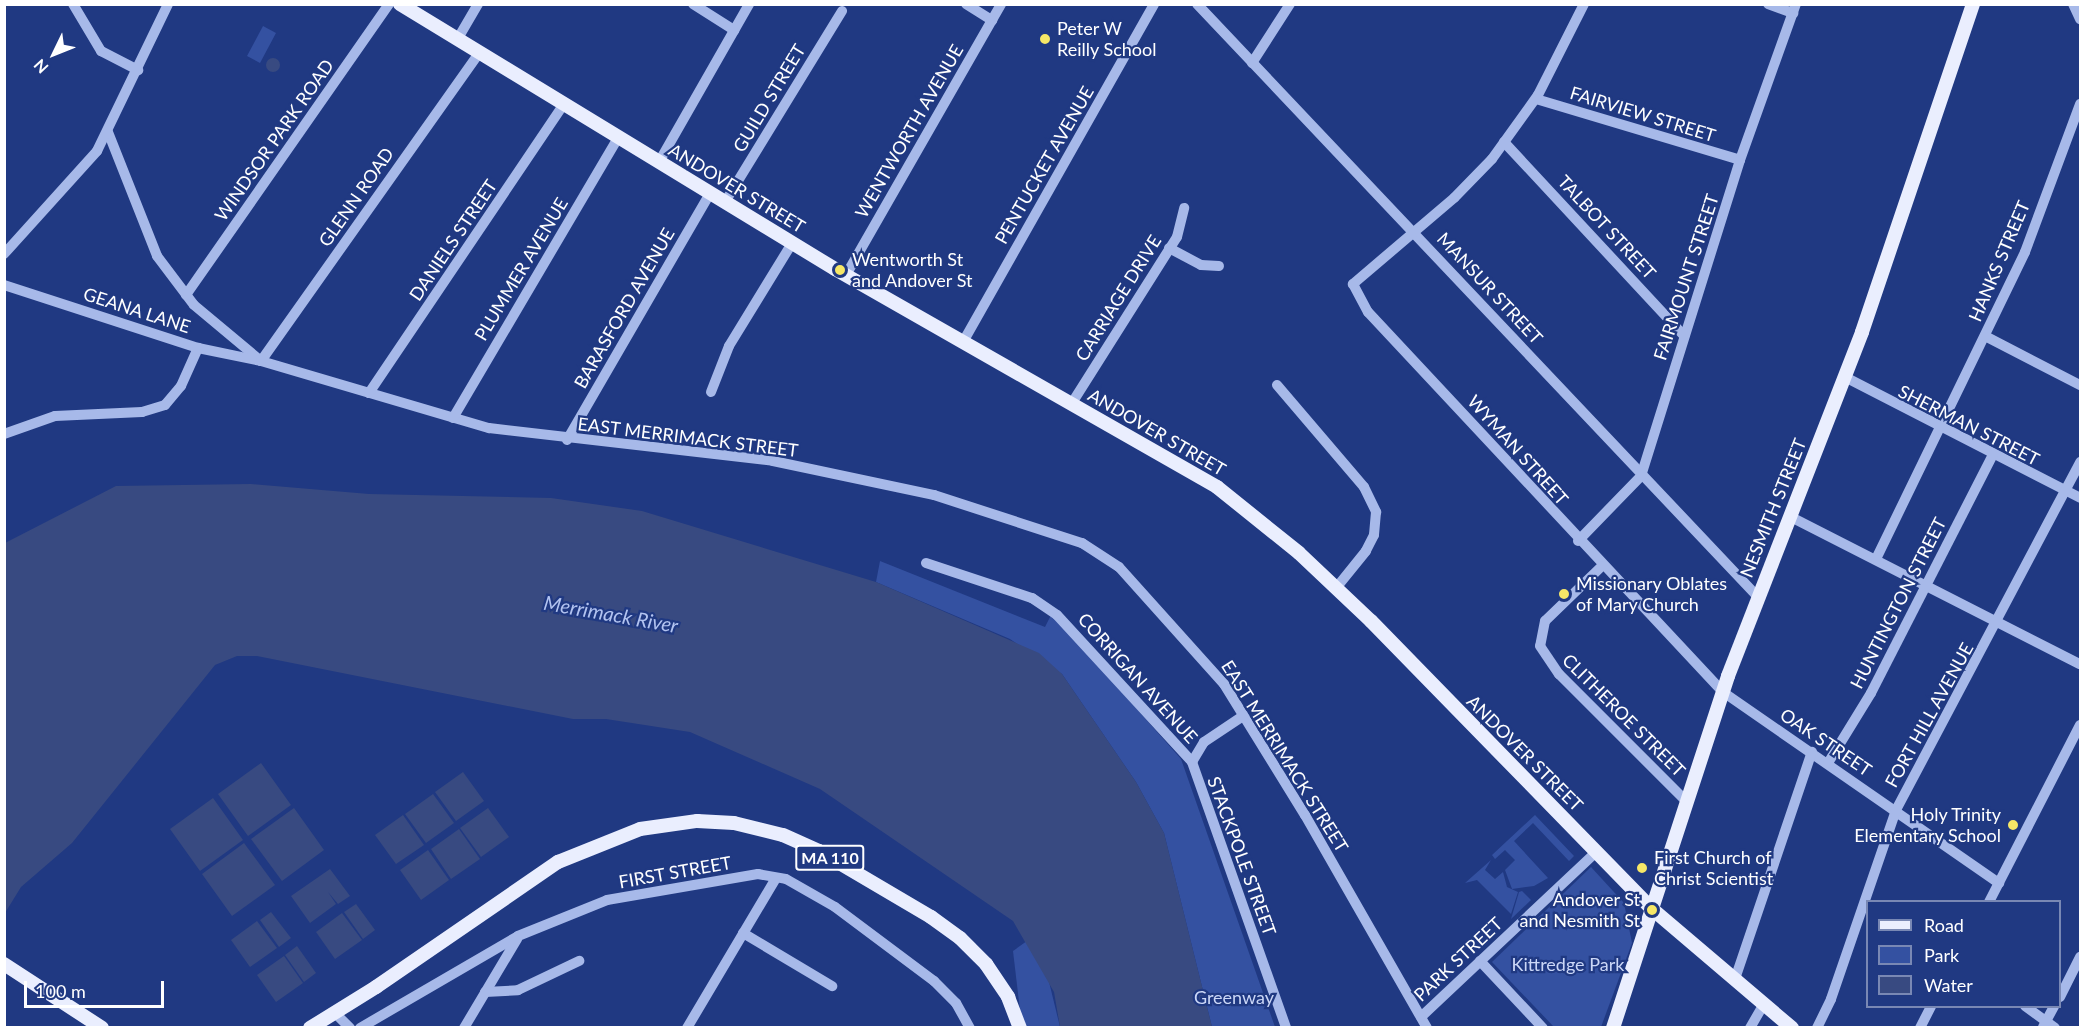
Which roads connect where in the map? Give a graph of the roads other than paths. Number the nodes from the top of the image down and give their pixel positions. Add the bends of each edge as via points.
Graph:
1 (73, 4) edge
2 (168, 4) edge
3 (389, 4) edge
4 (400, 4) edge
5 (478, 4) edge
6 (693, 4) edge
7 (749, 4) edge
8 (966, 4) edge
9 (1001, 4) edge
10 (1154, 4) edge
11 (1197, 4) edge
12 (1290, 4) edge
13 (1584, 4) edge
14 (1768, 4) edge
15 (1973, 4) edge
16 (2073, 4) edge
17 (1795, 9) edge
18 (842, 11) dead end
19 (2080, 19) edge
20 (992, 20) junction
21 (734, 30) junction
22 (457, 39) junction
23 (479, 53) junction
24 (1252, 63) junction
25 (138, 70) junction
26 (1536, 99) junction
27 (2080, 104) edge
28 (563, 105) junction
29 (108, 132) junction
30 (618, 138) junction
31 (1504, 142) junction
32 (1740, 160) junction
33 (659, 162) junction
34 (710, 193) junction
35 (725, 202) junction
36 (1184, 208) dead end
37 (1414, 232) junction
38 (792, 243) junction
39 (1169, 248) junction
40 (4, 254) edge
41 (1219, 266) dead end
42 (846, 275) junction
43 (4, 285) edge
44 (186, 295) junction
45 (1684, 336) junction
46 (1985, 336) junction
47 (963, 342) junction
48 (198, 348) junction
49 (261, 361) junction
50 (1845, 377) junction
51 (1276, 385) dead end
52 (2080, 385) edge
53 (711, 392) dead end
54 (369, 393) junction
55 (1072, 403) junction
56 (453, 418) junction
57 (1938, 427) junction
58 (4, 434) edge
59 (567, 440) junction
60 (1993, 455) junction
61 (2080, 462) edge
62 (1641, 476) junction
63 (2065, 491) junction
64 (2080, 498) edge
65 (1789, 516) junction
66 (1578, 541) junction
67 (1876, 559) junction
68 (926, 563) dead end
69 (1602, 566) junction
70 (1926, 586) junction
71 (1336, 588) junction
72 (1756, 595) junction
73 (1998, 622) junction
74 (2080, 664) edge
75 (1723, 692) junction
76 (1243, 716) junction
77 (2080, 725) edge
78 (1812, 752) junction
79 (1192, 762) junction
80 (1828, 763) junction
81 (1688, 802) junction
82 (1896, 810) junction
83 (1597, 851) junction
84 (776, 878) junction
85 (1999, 883) junction
86 (1990, 900) edge
87 (1651, 908) junction
88 (743, 933) junction
89 (518, 936) junction
90 (2080, 957) edge
91 (1480, 961) junction
92 (579, 962) dead end
93 (4, 964) edge
94 (1735, 979) junction
95 (832, 986) dead end
96 (485, 992) junction
97 (2061, 995) edge
98 (1764, 1004) junction
99 (1930, 1008) edge
100 (2027, 1008) edge
101 (2053, 1008) edge
102 (335, 1012) junction
103 (1421, 1017) junction
104 (2048, 1025) edge
105 (102, 1028) edge
106 (310, 1028) edge
107 (350, 1028) edge
108 (360, 1028) edge
109 (464, 1028) edge
110 (687, 1028) edge
111 (970, 1028) edge
112 (1020, 1028) edge
113 (1286, 1028) edge
114 (1427, 1028) edge
115 (1543, 1028) edge
116 (1613, 1028) edge
117 (1750, 1028) edge
118 (1792, 1028) edge
119 (1817, 1028) edge
120 (1920, 1028) edge

1 - 25 street via 101,51
2 - 25 street
3 - 44 street, WINDSOR PARK ROAD
4 - 22 main road, ANDOVER STREET
5 - 22 street
6 - 21 street
7 - 21 street
8 - 20 street
9 - 20 street, WENTWORTH AVENUE
10 - 47 street, PENTUCKET AVENUE
11 - 24 street, MANSUR STREET
12 - 24 street
13 - 26 street
14 - 17 street
15 - 50 main road, NESMITH STREET via 1904,215
16 - 19 street
17 - 32 street, FAIRMOUNT STREET
18 - 35 street, GUILD STREET
20 - 42 street, WENTWORTH AVENUE
21 - 33 street
22 - 23 main road, ANDOVER STREET
23 - 28 main road, ANDOVER STREET
23 - 49 street, GLENN ROAD
24 - 37 street, MANSUR STREET
25 - 29 street
26 - 31 street
26 - 32 street, FAIRVIEW STREET
27 - 46 street, HANKS STREET via 2025,252
28 - 30 main road, ANDOVER STREET
28 - 54 street, DANIELS STREET
29 - 40 street via 97,152
29 - 44 street, EAST MERRIMACK STREET via 157,256
30 - 33 main road, ANDOVER STREET
30 - 56 street, PLUMMER AVENUE
31 - 37 street via 1454,198
31 - 45 street, TALBOT STREET
32 - 45 street, FAIRMOUNT STREET
33 - 34 main road, ANDOVER STREET
34 - 35 main road, ANDOVER STREET
34 - 59 street, BARASFORD AVENUE
35 - 38 main road, ANDOVER STREET
36 - 39 street, CARRIAGE DRIVE via 1183,222
37 - 62 street, MANSUR STREET
37 - 66 street, WYMAN STREET via 1353,284 1368,312
38 - 42 main road, ANDOVER STREET
38 - 53 street via 729,346
39 - 41 street via 1200,266
39 - 55 street, CARRIAGE DRIVE
42 - 47 main road, ANDOVER STREET
43 - 48 street, GEANA LANE
44 - 49 street, EAST MERRIMACK STREET
45 - 62 street, FAIRMOUNT STREET
46 - 52 street
46 - 57 street, HANKS STREET
47 - 55 main road, ANDOVER STREET
48 - 49 street, GEANA LANE
48 - 58 street via 181,386 165,405 142,412 55,416
49 - 54 street, EAST MERRIMACK STREET
50 - 57 street, SHERMAN STREET
50 - 65 main road, NESMITH STREET
51 - 71 street via 1364,487 1376,512 1374,535 1366,551
54 - 56 street, EAST MERRIMACK STREET
55 - 71 main road, ANDOVER STREET via 1217,487
56 - 59 street, EAST MERRIMACK STREET
57 - 60 street, SHERMAN STREET
57 - 67 street, HANKS STREET
59 - 76 street, EAST MERRIMACK STREET via 773,460 934,495 1083,544 1119,567 1158,607 1206,660
60 - 63 street, SHERMAN STREET
60 - 70 street, HUNTINGTON STREET
61 - 63 street, FORT HILL AVENUE
62 - 66 street, FAIRMOUNT STREET
62 - 72 street, MANSUR STREET
63 - 64 street, SHERMAN STREET
63 - 73 street, FORT HILL AVENUE
65 - 67 street
65 - 72 main road, NESMITH STREET
66 - 69 street, WYMAN STREET
67 - 70 street
68 - 79 street, CORRIGAN AVENUE via 1032,598 1057,615
69 - 75 street, WYMAN STREET
69 - 81 street, CLITHEROE STREET via 1545,621 1540,646 1559,674
70 - 73 street
70 - 80 street, HUNTINGTON STREET via 1858,716
71 - 83 main road, ANDOVER STREET
72 - 75 main road, NESMITH STREET
73 - 74 street
73 - 82 street, FORT HILL AVENUE
75 - 78 street, OAK STREET
75 - 81 main road, NESMITH STREET
76 - 79 street, STACKPOLE STREET via 1204,742
76 - 103 street, EAST MERRIMACK STREET
77 - 85 street
78 - 80 street, OAK STREET
78 - 94 street
79 - 113 street, STACKPOLE STREET
80 - 82 street, OAK STREET
81 - 87 main road, NESMITH STREET
82 - 85 street, OAK STREET
82 - 119 street, FORT HILL AVENUE via 1831,999
83 - 87 main road, ANDOVER STREET
83 - 91 street, PARK STREET
84 - 88 street
84 - 89 street, FIRST STREET via 758,874 607,900
84 - 111 street, FIRST STREET via 835,907 907,959 956,1003
85 - 86 street
87 - 94 main road, ANDOVER STREET
87 - 116 main road, NESMITH STREET
88 - 95 street
88 - 110 street
89 - 96 street
89 - 108 street, FIRST STREET
90 - 97 street
91 - 103 street, PARK STREET
91 - 115 street
92 - 96 street via 518,990
93 - 105 main road
94 - 98 main road, ANDOVER STREET
96 - 109 street
98 - 117 street
98 - 118 main road, ANDOVER STREET
99 - 120 street
100 - 104 street
101 - 104 street
102 - 106 main road, MA 110
102 - 107 street
102 - 112 main road, MA 110 via 578,852 640,829 707,821 749,826 799,842 931,917 986,964 1008,998
103 - 114 street, EAST MERRIMACK STREET

